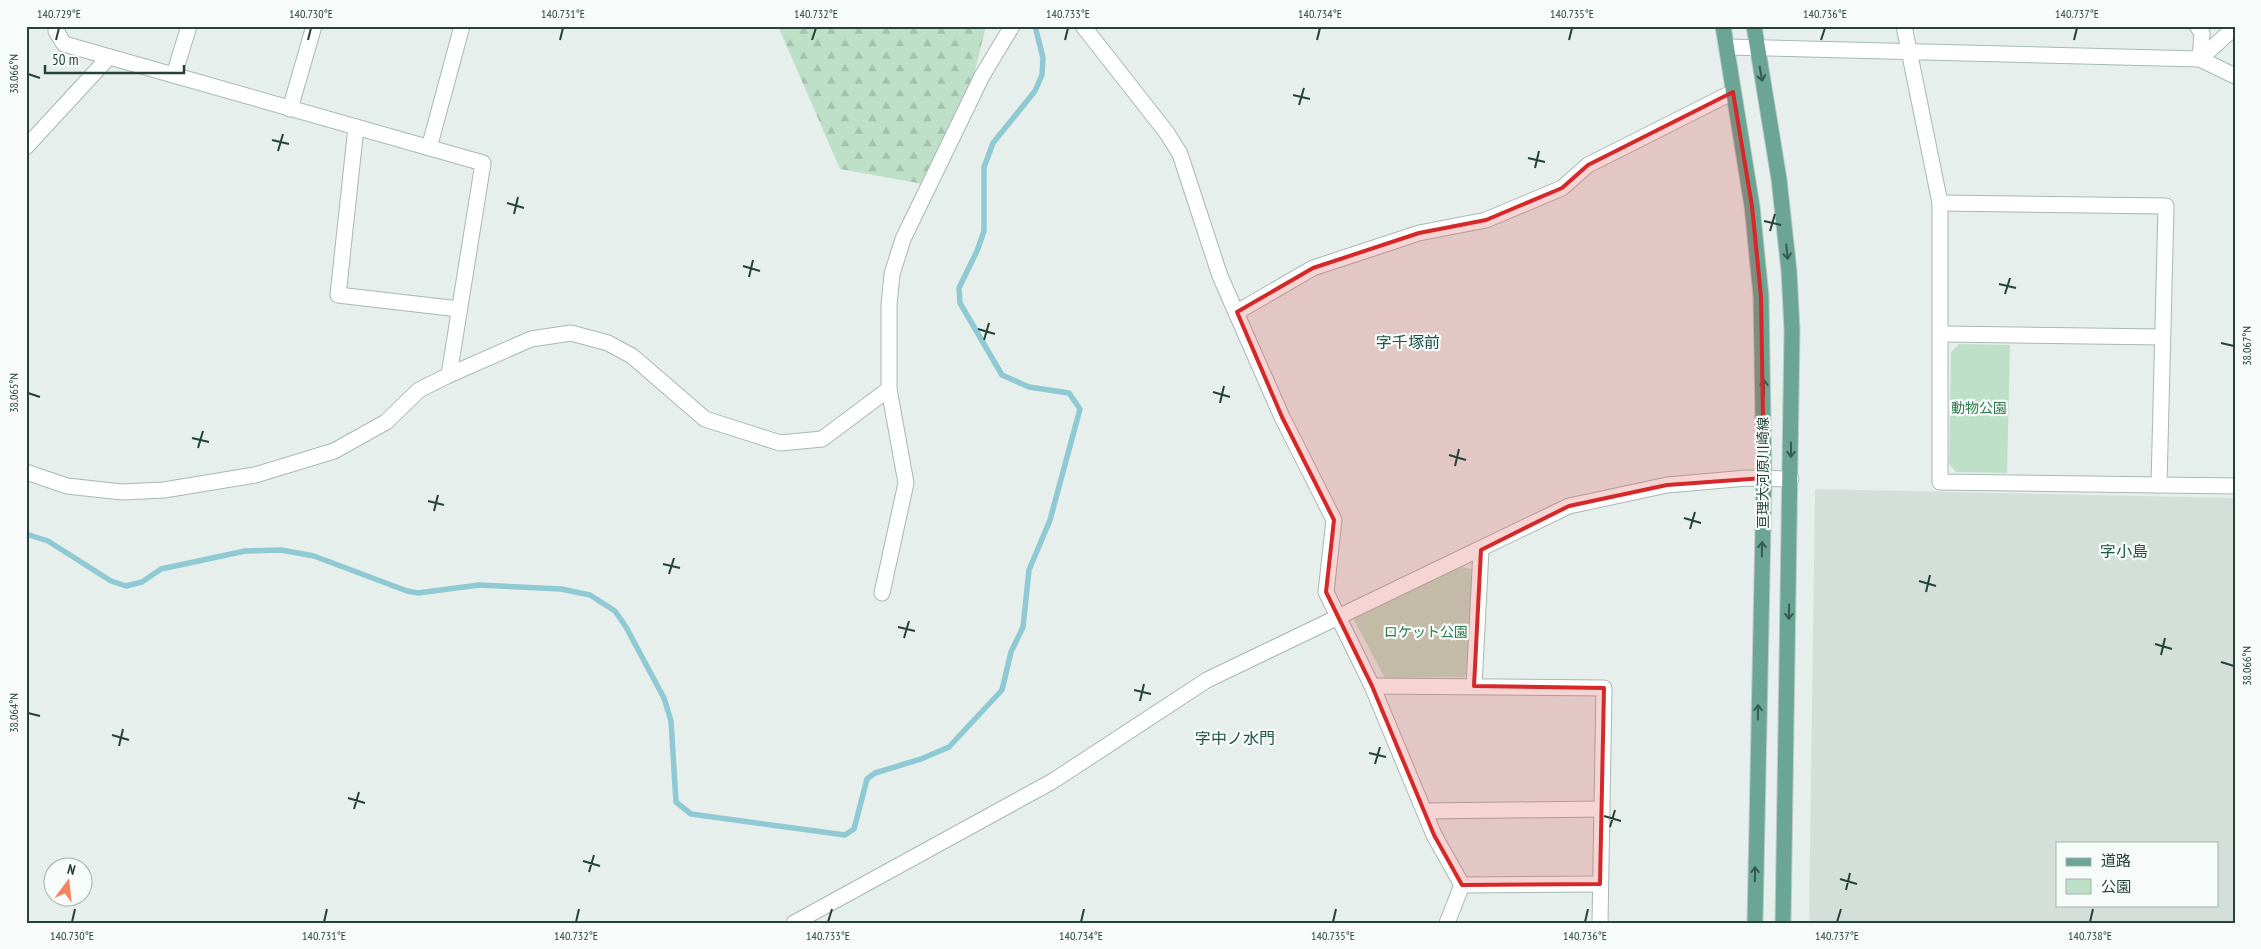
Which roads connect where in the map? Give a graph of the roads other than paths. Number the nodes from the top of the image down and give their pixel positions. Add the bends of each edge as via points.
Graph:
1 (58, 26) edge
2 (188, 26) edge
3 (314, 26) edge
4 (462, 26) edge
5 (1012, 26) edge
6 (1083, 26) edge
7 (1723, 26) edge
8 (1754, 26) edge
9 (1904, 26) edge
10 (2197, 26) edge
11 (2235, 27) edge
12 (1726, 47) junction
13 (1756, 47) junction
14 (1908, 52) junction
15 (109, 57) junction
16 (2200, 59) junction
17 (174, 75) junction
18 (2235, 76) edge
19 (1733, 92) junction
20 (290, 108) junction
21 (356, 127) junction
22 (26, 147) edge
23 (428, 148) junction
24 (1940, 202) junction
25 (459, 310) junction
26 (1237, 312) junction
27 (1942, 334) junction
28 (2162, 337) junction
29 (449, 375) junction
30 (889, 389) junction
31 (26, 472) edge
32 (1764, 478) junction
33 (1791, 479) junction
34 (2159, 486) junction
35 (2235, 486) edge
36 (1481, 550) junction
37 (882, 594) dead end
38 (1338, 616) junction
39 (1372, 686) junction
40 (1474, 686) junction
41 (1602, 809) junction
42 (1424, 810) junction
43 (1600, 884) junction
44 (1462, 885) junction
45 (794, 923) edge
46 (1447, 923) edge
47 (1600, 923) edge
48 (1755, 923) edge
49 (1783, 923) edge

1 - 15 street via 56,31 64,44
2 - 17 street
3 - 20 street
4 - 23 street
5 - 30 street via 982,76 903,239 892,274 889,305
6 - 26 street via 1180,154 1220,276
7 - 12 main road, 亘理大河原川崎線
8 - 13 main road, 亘理大河原川崎線
9 - 14 street
10 - 16 street via 2202,33
11 - 16 street
12 - 13 street
12 - 19 main road, 亘理大河原川崎線
13 - 14 street
13 -> 33 main road, 亘理大河原川崎線 via 1779,179 1789,271
14 - 16 street
14 - 24 street
15 - 17 street
15 - 22 street
16 - 18 street
17 - 20 street
19 - 26 street via 1588,165 1562,188 1486,220 1419,233 1313,268
32 -> 19 main road, 亘理大河原川崎線 via 1761,296 1752,206
20 - 21 street
21 - 23 street
21 - 25 street via 338,295
23 - 25 street via 483,163
24 - 27 street
24 - 28 street via 2166,206
25 - 29 street
26 - 38 street via 1282,417 1334,520 1326,592
27 - 28 street
27 - 34 street via 1940,482
28 - 34 street
29 - 30 street via 531,339 572,332 608,342 632,356 705,419 780,444 822,439
29 - 31 street via 419,390 386,422 334,451 255,475 164,490 122,492 67,486
30 - 37 street via 906,483
32 - 33 street
32 - 36 street via 1667,485 1569,506
48 -> 32 main road, 亘理大河原川崎線
33 -> 49 main road, 亘理大河原川崎線
34 - 35 street
36 - 38 street
36 - 40 street
38 - 39 street
38 - 45 street via 1207,680 1052,781
39 - 40 street
39 - 42 street
40 - 41 street via 1604,688
41 - 42 street
41 - 43 street
42 - 44 street
43 - 44 street
43 - 47 street
44 - 46 street

